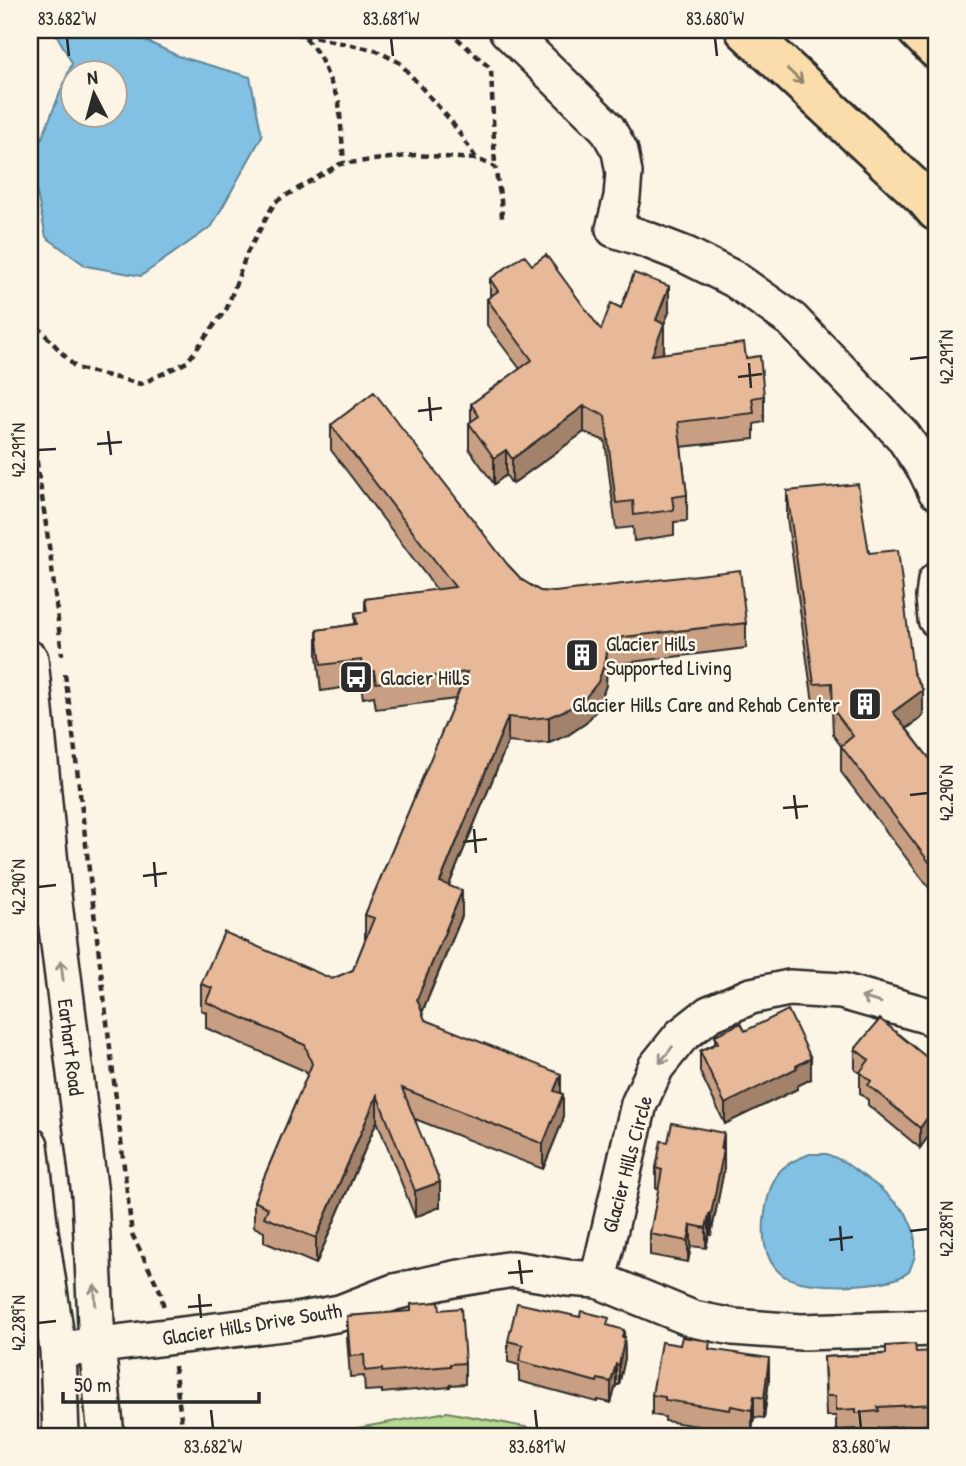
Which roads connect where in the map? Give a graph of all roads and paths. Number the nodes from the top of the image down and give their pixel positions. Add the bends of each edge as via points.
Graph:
1 (271, 30) edge
2 (448, 30) edge
3 (507, 30) edge
4 (745, 30) edge
5 (917, 30) edge
6 (303, 35) junction
7 (936, 49) edge
8 (477, 159) junction
9 (344, 163) junction
10 (495, 167) junction
11 (936, 211) edge
12 (502, 218) dead end
13 (30, 305) edge
14 (37, 326) junction
15 (30, 342) edge
16 (30, 413) edge
17 (936, 491) edge
18 (936, 581) edge
19 (936, 620) edge
20 (64, 669) dead end
21 (39, 670) edge
22 (936, 1020) edge
23 (30, 1145) edge
24 (598, 1280) junction
25 (936, 1328) edge
26 (170, 1336) junction
27 (97, 1345) junction
28 (58, 1350) junction
29 (61, 1436) edge
30 (106, 1436) edge
31 (176, 1436) edge

1 - 6 path
2 - 10 path via 491,69
3 - 17 street via 607,128 620,151 624,173 614,229 686,255 734,279 792,320 903,436
4 -> 11 highway
5 - 7 highway
6 - 8 path via 375,50 400,63
6 - 9 path via 319,55 339,102
8 - 9 path via 415,155
8 - 10 path
9 - 14 path via 275,202 247,253 227,308 187,362 141,384 76,368
10 - 12 path
13 - 14 path
14 - 15 path
16 - 21 path via 51,560
18 - 19 street
20 - 26 path via 132,1234 161,1293
27 -> 21 street, Earhart Road via 90,1195 53,895
22 -> 24 street, Glacier Hills Circle via 841,991 789,988 751,996 709,1014 681,1036 656,1067 639,1104
23 - 28 street
24 - 25 street, Glacier Hills Drive South via 693,1319 733,1326 801,1332
24 - 26 street, Glacier Hills Drive South via 513,1269 394,1292 340,1313
26 - 27 street, Glacier Hills Drive South
26 - 31 path via 182,1425
27 - 28 street, Glacier Hills Drive South
27 - 30 street, Earhart Road
28 - 29 street

